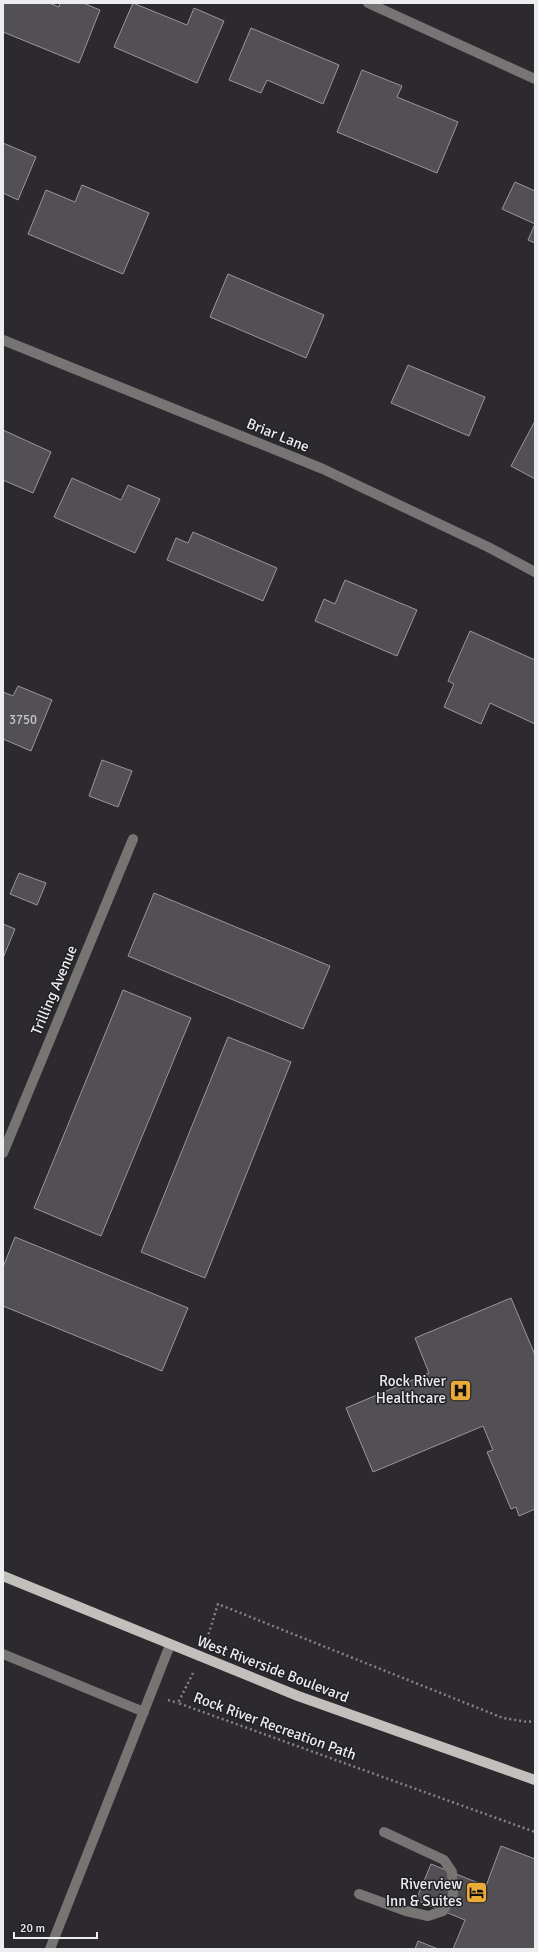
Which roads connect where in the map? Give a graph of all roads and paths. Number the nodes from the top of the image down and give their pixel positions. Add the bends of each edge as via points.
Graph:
1 (368, 3) edge
2 (535, 79) edge
3 (3, 340) edge
4 (535, 572) edge
5 (133, 840) dead end
6 (3, 1153) edge
7 (3, 1576) edge
8 (170, 1645) junction
9 (3, 1654) edge
10 (200, 1657) junction
11 (144, 1712) junction
12 (535, 1721) edge
13 (535, 1780) edge
14 (384, 1832) dead end
15 (535, 1832) edge
16 (360, 1894) dead end
17 (50, 1949) edge

1 - 2 street
3 - 4 street, Briar Lane via 323,469
5 - 6 street, Trilling Avenue
7 - 8 main road, West Riverside Boulevard
8 - 10 main road, West Riverside Boulevard
8 - 11 street
9 - 11 street
10 - 12 path, Rock River Recreation Path via 218,1604 502,1718
10 - 13 main road, West Riverside Boulevard via 298,1696
10 - 15 path, Rock River Recreation Path via 178,1703
11 - 17 street
14 - 16 street via 444,1860 452,1872 453,1895 443,1911 428,1916 406,1911

